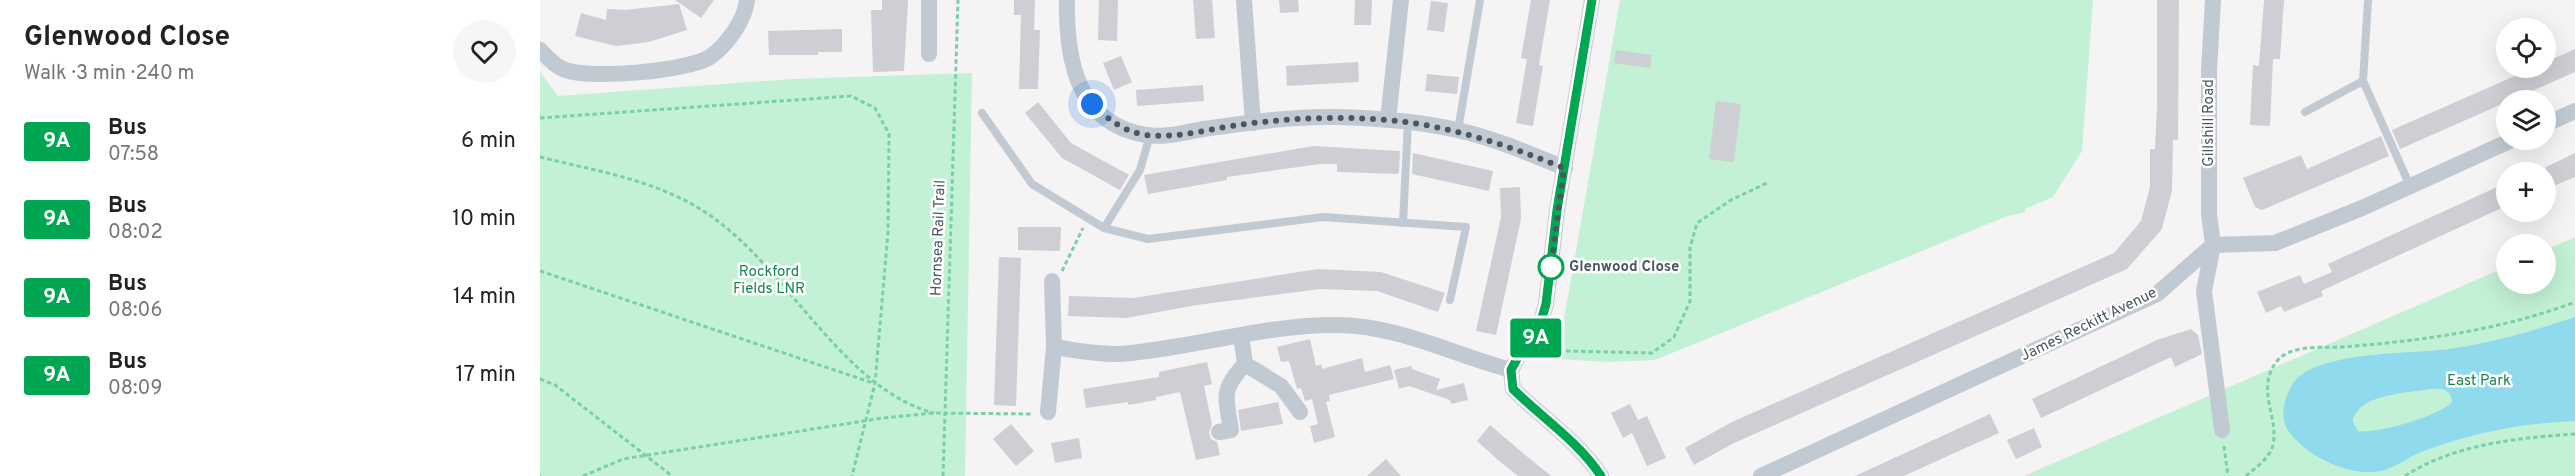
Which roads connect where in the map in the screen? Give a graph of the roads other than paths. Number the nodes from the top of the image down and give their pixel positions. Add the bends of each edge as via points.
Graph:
1 (747, 0) edge
2 (929, 0) edge
3 (1067, 0) edge
4 (1244, 0) edge
5 (1401, 0) edge
6 (1480, 0) edge
7 (1592, 0) edge
8 (2213, 0) edge
9 (2368, 0) edge
10 (540, 50) edge
11 (929, 54) dead end
12 (2363, 81) junction
13 (2575, 111) edge
14 (2305, 112) dead end
15 (982, 113) dead end
16 (1388, 120) junction
17 (2556, 120) edge
18 (1408, 122) junction
19 (1253, 123) junction
20 (1458, 130) junction
21 (1150, 135) junction
22 (2496, 147) edge
23 (1564, 168) junction
24 (2410, 186) junction
25 (1403, 223) junction
26 (1104, 228) junction
27 (2213, 245) junction
28 (1052, 281) road end
29 (1450, 300) dead end
30 (1241, 334) junction
31 (1535, 342) junction
32 (1054, 347) junction
33 (1555, 351) road end
34 (1245, 364) junction
35 (1511, 370) junction
36 (1048, 412) road end
37 (1300, 412) dead end
38 (2222, 430) road end
39 (1219, 432) dead end
40 (1601, 476) edge
41 (1761, 476) edge

1 - 10 street via 733,34 709,57 670,69 591,74 562,69
2 - 11 street
3 - 21 street via 1067,38 1078,86 1108,120
4 - 19 street
5 - 16 street
6 - 20 lane
7 - 23 street
8 - 27 street, Gillshill Road via 2209,71
9 - 12 lane
12 - 14 lane
12 - 24 lane
13 - 17 street
15 - 26 lane via 1032,183
16 - 18 street
16 - 19 street via 1335,117
18 - 20 street
18 - 25 lane
19 - 21 street via 1176,136
20 - 23 street
21 - 26 lane via 1140,170
22 - 24 street
23 - 31 street via 1546,304
24 - 27 street via 2275,243
25 - 26 lane via 1323,217 1148,239
25 - 29 lane via 1466,227
27 - 38 street, Gillshill Road via 2204,291
27 - 41 street, James Reckitt Avenue via 2157,294
28 - 32 street
30 - 32 street via 1130,353
30 - 34 street
30 - 35 street via 1339,325 1385,329
31 - 33 lane
31 - 35 street via 1518,357
32 - 36 street
34 - 37 street via 1281,386
34 - 39 street via 1229,382 1226,393 1231,430
35 - 40 street via 1513,389 1570,439

